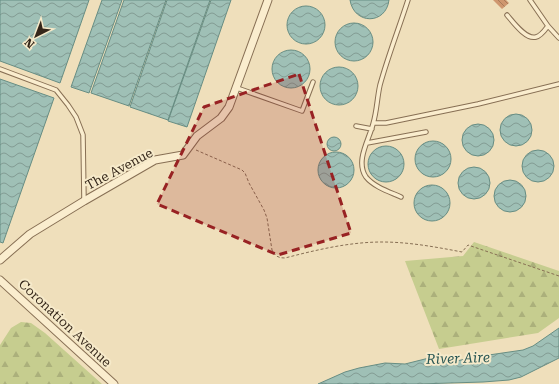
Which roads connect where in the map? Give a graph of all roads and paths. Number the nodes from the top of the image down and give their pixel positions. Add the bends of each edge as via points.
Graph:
1 (268, 0) edge
2 (408, 0) edge
3 (530, 0) edge
4 (507, 15) dead end
5 (548, 26) junction
6 (559, 38) edge
7 (0, 69) edge
8 (313, 82) dead end
9 (559, 84) edge
10 (237, 88) junction
11 (374, 123) junction
12 (356, 126) dead end
13 (372, 129) junction
14 (426, 132) dead end
15 (367, 143) junction
16 (189, 147) junction
17 (401, 197) dead end
18 (84, 201) junction
19 (0, 260) edge
20 (559, 276) edge
21 (0, 280) edge
22 (114, 384) edge

1 - 10 street, The Avenue
2 - 11 lane via 381,81
3 - 5 lane
4 - 5 lane via 532,38 537,37
5 - 6 lane
7 - 18 lane via 56,90 76,117 83,135
8 - 10 lane via 302,111
9 - 11 lane via 478,104 386,123
10 - 16 street, The Avenue via 221,118 197,136
11 - 13 lane
12 - 13 lane
13 - 15 lane
14 - 15 lane
15 - 17 lane via 362,157 366,177 374,184
16 - 18 street, The Avenue via 183,155 155,160
16 - 20 path via 245,173 264,210 272,250 279,258 346,245 382,242 408,243 462,252 468,245
18 - 19 street, The Avenue via 30,234
21 - 22 street, Coronation Avenue

